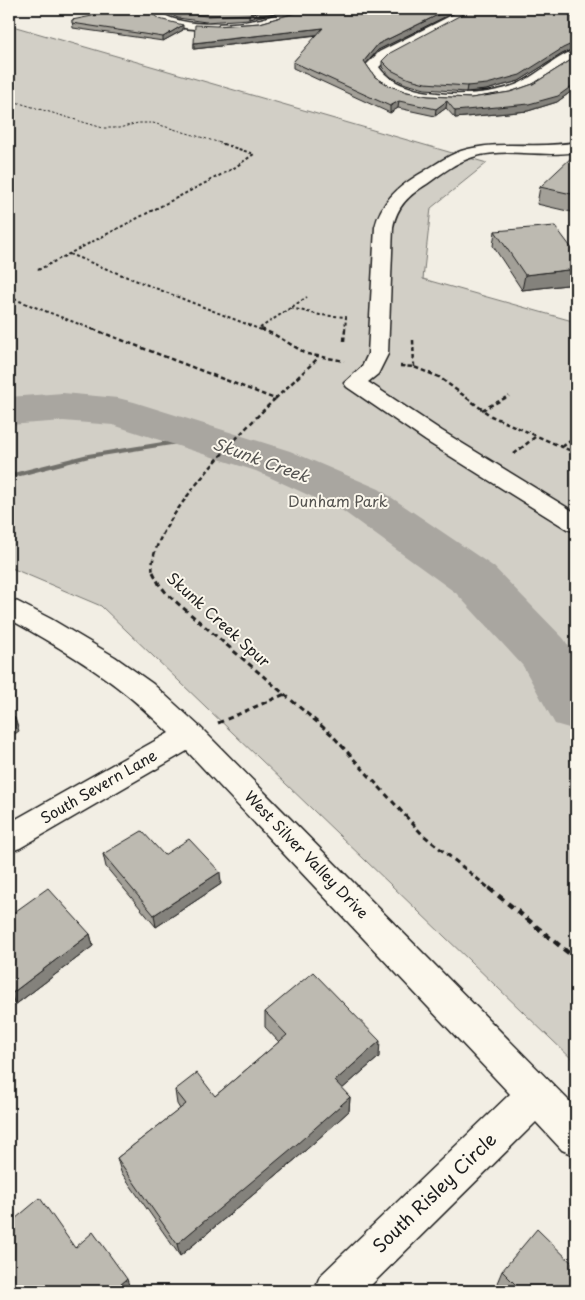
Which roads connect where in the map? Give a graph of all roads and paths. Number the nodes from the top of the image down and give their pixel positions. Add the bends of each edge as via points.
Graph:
1 (150, 9) edge
2 (300, 9) edge
3 (473, 9) edge
4 (576, 54) edge
5 (9, 100) edge
6 (574, 149) edge
7 (69, 254) junction
8 (38, 270) dead end
9 (9, 297) edge
10 (307, 297) dead end
11 (291, 308) junction
12 (259, 329) junction
13 (413, 340) dead end
14 (344, 341) dead end
15 (509, 396) dead end
16 (275, 399) junction
17 (481, 410) junction
18 (535, 436) junction
19 (576, 437) edge
20 (561, 447) junction
21 (576, 453) edge
22 (520, 458) dead end
23 (576, 524) edge
24 (9, 608) edge
25 (285, 694) junction
26 (190, 735) junction
27 (9, 839) edge
28 (576, 959) edge
29 (536, 1095) junction
30 (576, 1136) edge
31 (335, 1291) edge

1 - 2 street via 161,18 174,22 211,26 268,21
3 - 4 street via 384,54 372,66 374,72 384,82 410,92 444,97 488,97 526,86
5 - 7 path via 103,128 138,123 160,124 254,154 234,168
6 - 23 street via 502,149 466,154 408,188 394,201 388,209 384,227 378,354 371,370 354,383
7 - 8 path
7 - 12 path
9 - 16 path
10 - 11 path
11 - 12 path
11 - 14 path via 346,317
12 - 16 path, Skunk Creek Spur via 317,358
13 - 17 path via 414,367 439,377
15 - 17 path
16 - 25 path, Skunk Creek Spur via 257,415 191,492 157,542 152,562 155,580 168,595
17 - 18 path
18 - 20 path
18 - 22 path via 512,453
19 - 20 path
20 - 21 path
24 - 26 street, West Silver Valley Drive via 96,657 137,687
25 - 26 path
25 - 28 path, Skunk Creek Spur via 331,734 422,834
26 - 27 street, South Severn Lane
26 - 29 street, West Silver Valley Drive
29 - 30 street, West Silver Valley Drive
29 - 31 street, South Risley Circle

